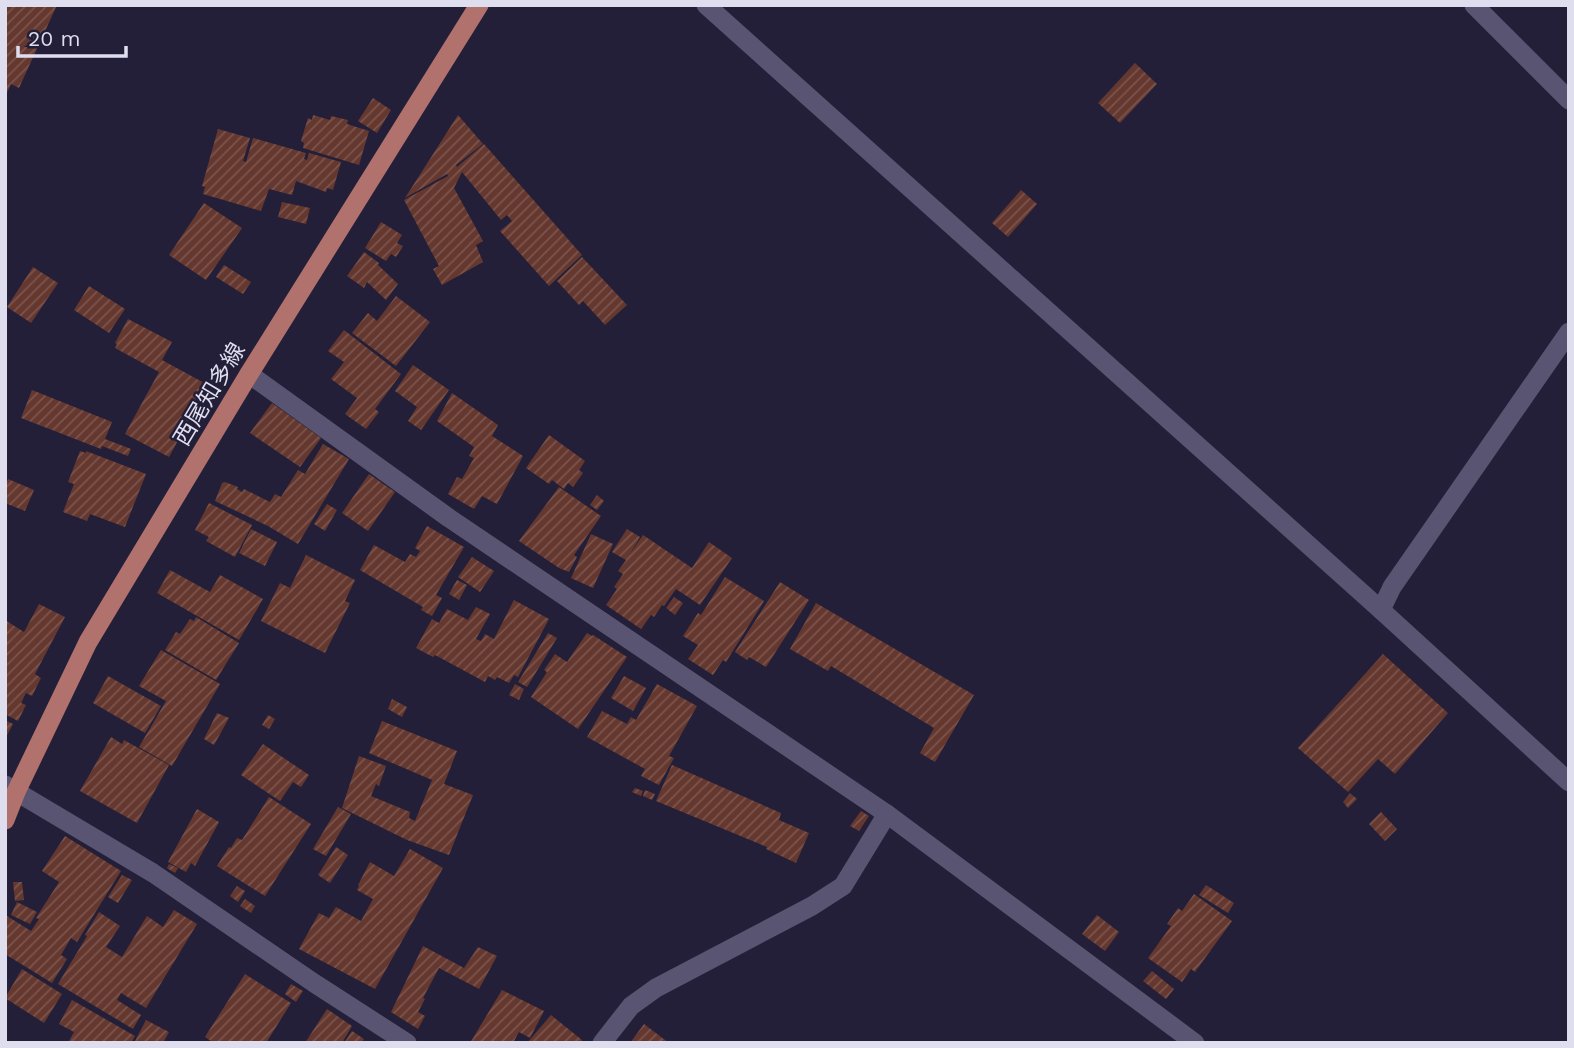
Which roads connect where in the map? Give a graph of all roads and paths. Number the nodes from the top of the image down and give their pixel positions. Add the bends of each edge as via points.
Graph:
1 (479, 5) edge
2 (706, 5) edge
3 (1474, 5) edge
4 (1569, 100) edge
5 (1569, 332) edge
6 (249, 374) junction
7 (1381, 610) junction
8 (1569, 782) edge
9 (11, 788) edge
10 (887, 814) junction
11 (5, 820) edge
12 (407, 1043) edge
13 (602, 1043) edge
14 (1195, 1043) edge

1 - 6 main road, 西尾知多線
2 - 7 street
3 - 4 street
5 - 7 street via 1392,587
6 - 9 main road, 西尾知多線 via 88,642
6 - 10 street via 449,518
7 - 8 street
9 - 11 main road, 西尾知多線
9 - 12 street via 153,873
10 - 13 street via 843,886 656,988 631,1006
10 - 14 street

